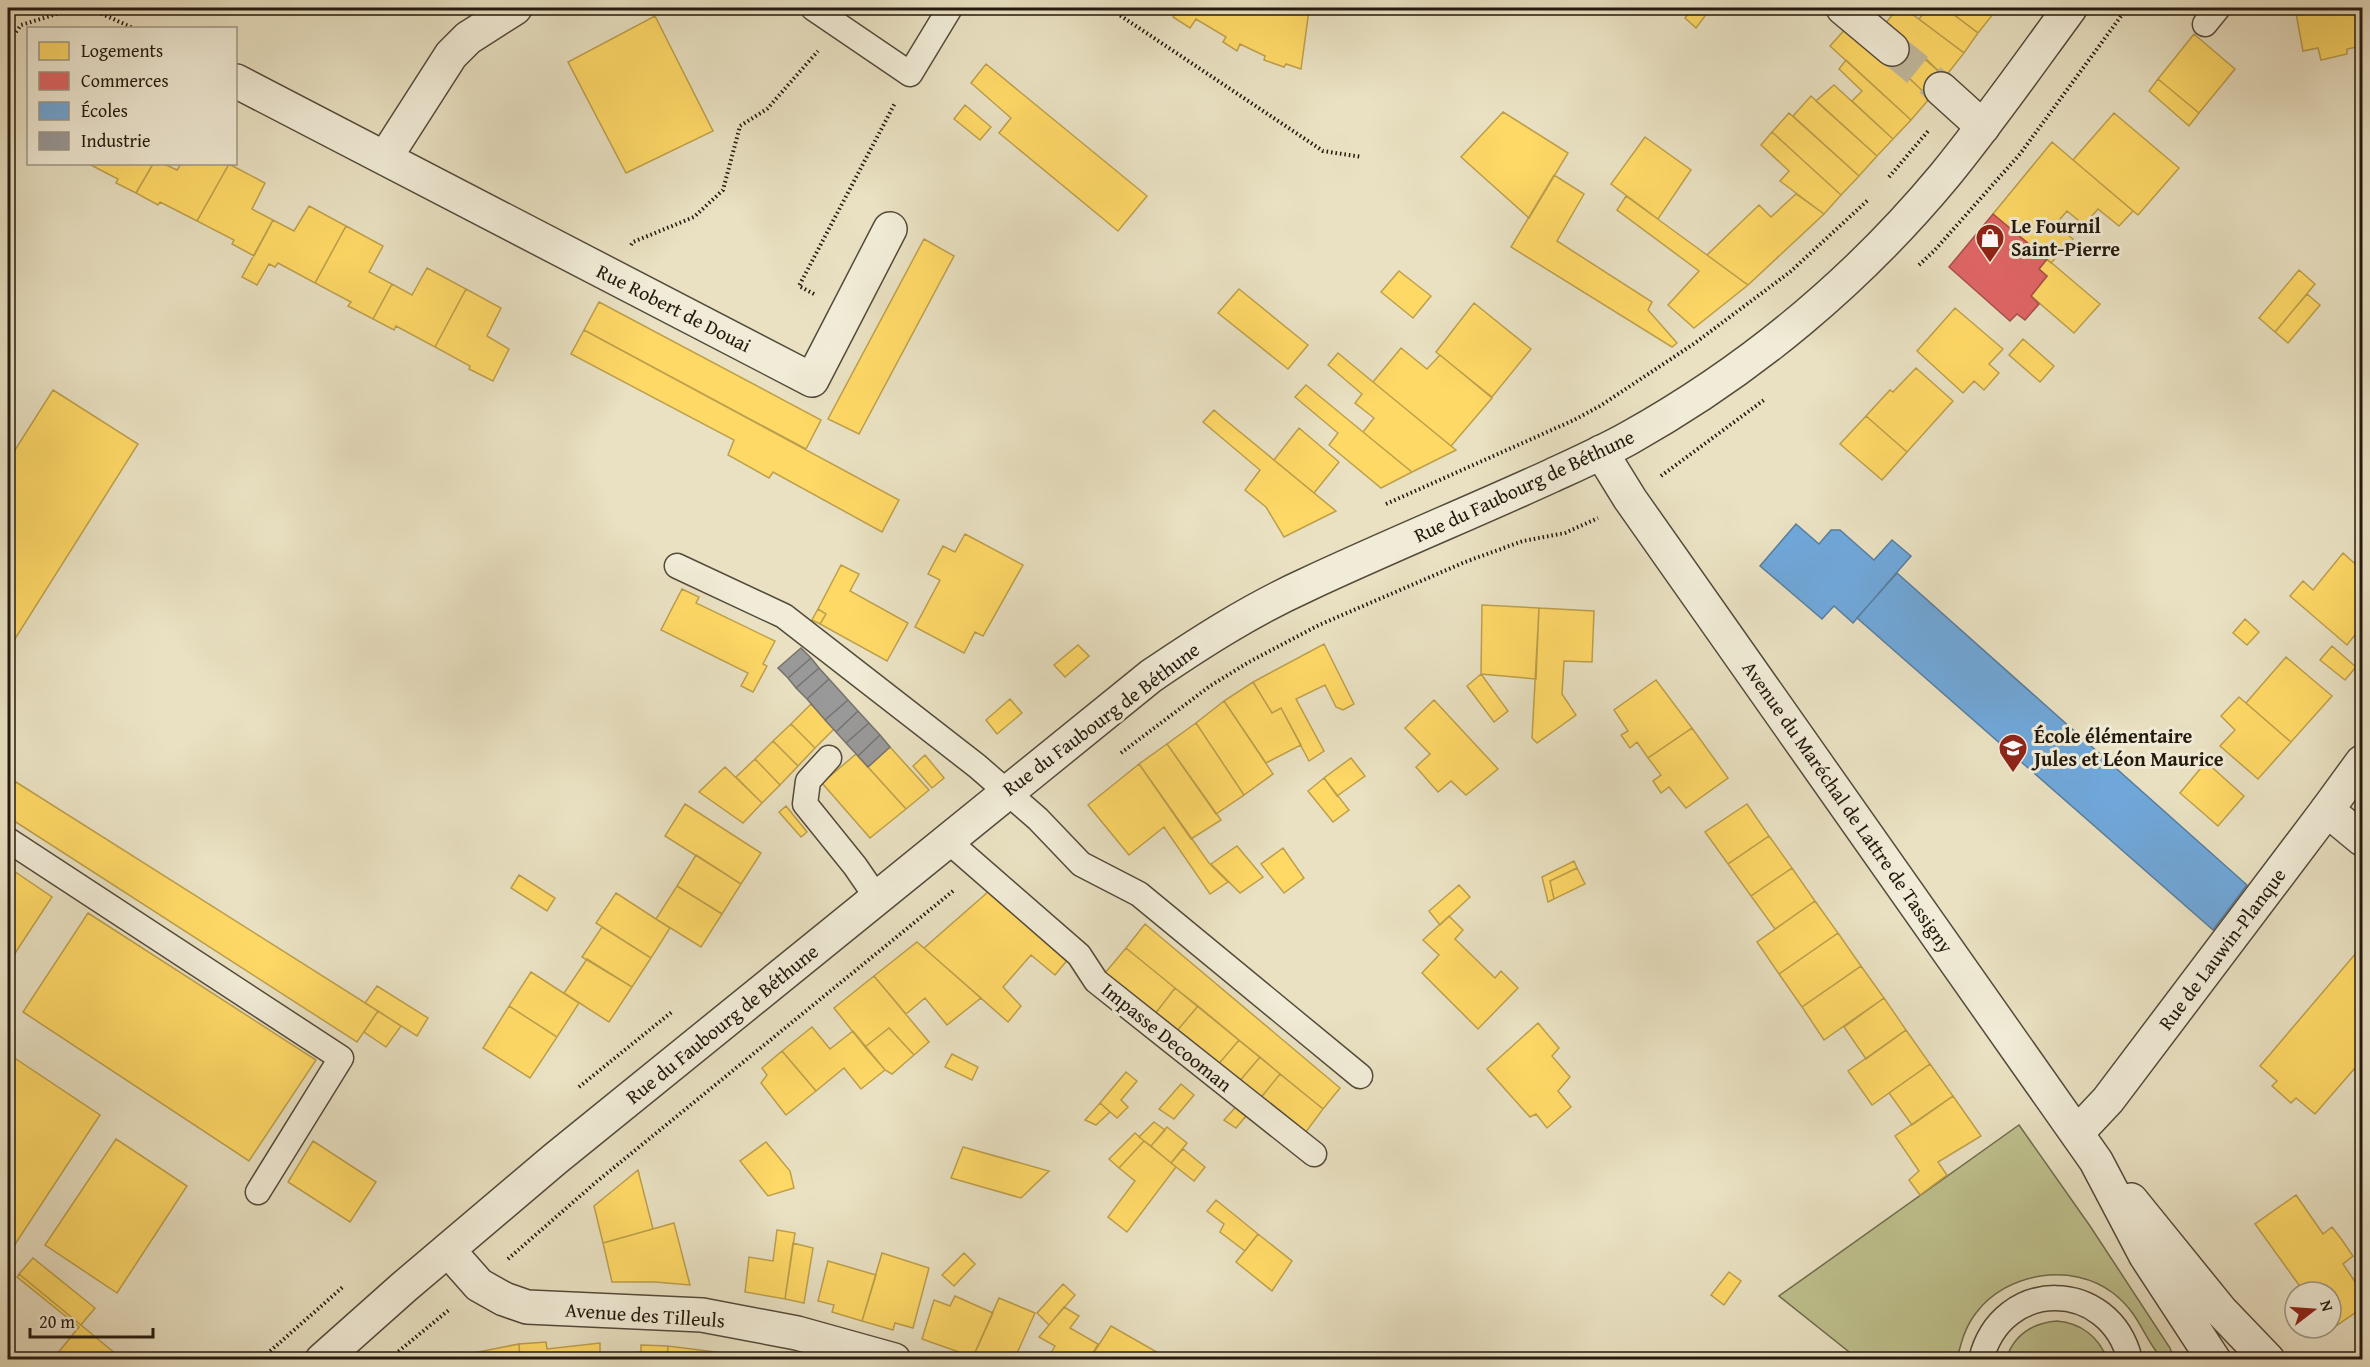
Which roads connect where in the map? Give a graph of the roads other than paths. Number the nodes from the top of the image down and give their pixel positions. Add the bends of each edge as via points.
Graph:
1 (515, 8) edge
2 (813, 8) edge
3 (950, 8) edge
4 (1843, 8) edge
5 (2070, 8) edge
6 (1892, 49) tunnel mouth
7 (237, 82) edge
8 (1941, 89) tunnel mouth
9 (1983, 126) junction
10 (385, 158) junction
11 (890, 229) dead end
12 (1600, 453) junction
13 (677, 566) dead end
14 (829, 758) dead end
15 (2362, 762) edge
16 (1005, 792) junction
17 (2326, 810) junction
18 (2362, 839) edge
19 (8, 840) edge
20 (947, 840) junction
21 (877, 898) junction
22 (1360, 1076) dead end
23 (2077, 1133) junction
24 (1314, 1154) dead end
25 (2096, 1161) junction
26 (258, 1192) dead end
27 (448, 1250) junction
28 (2132, 1355) edge
29 (322, 1359) edge
30 (894, 1359) edge
31 (1982, 1359) edge
32 (2214, 1359) edge
33 (2268, 1359) edge

1 - 10 street via 468,38 451,55
2 - 3 lane via 910,74
4 - 6 street
5 - 9 street, Rue du Faubourg de Béthune
7 - 10 street, Rue Robert de Douai
8 - 9 street
9 - 12 street, Rue du Faubourg de Béthune via 1890,235 1810,313 1719,383
10 - 11 street, Rue Robert de Douai via 812,380
12 - 16 street, Rue du Faubourg de Béthune via 1255,610 1151,676
12 - 23 street, Avenue du Maréchal de Lattre de Tassigny
13 - 16 lane via 784,616
14 - 21 lane via 808,781 805,804
15 - 17 street, Rue de Lauwin-Planque
16 - 20 street, Rue du Faubourg de Béthune
16 - 22 lane via 1038,819 1081,864 1139,894
17 - 18 street
17 - 23 street, Rue de Lauwin-Planque via 2108,1100
19 - 26 lane via 341,1058
20 - 21 street, Rue du Faubourg de Béthune
20 - 24 lane, Impasse Decooman via 1079,955 1096,981
21 - 27 street, Rue du Faubourg de Béthune
23 - 25 street, Avenue du Maréchal de Lattre de Tassigny
25 - 32 street, Avenue du Maréchal de Lattre de Tassigny via 2146,1256
25 - 33 street, Avenue du Maréchal de Lattre de Tassigny via 2221,1311
27 - 29 street, Rue du Faubourg de Béthune
27 - 30 street, Avenue des Tilleuls via 479,1285 528,1307 702,1315 797,1333
28 - 31 lane via 2114,1325 2095,1309 2072,1300 2048,1298 2024,1304 2004,1318 1989,1338

